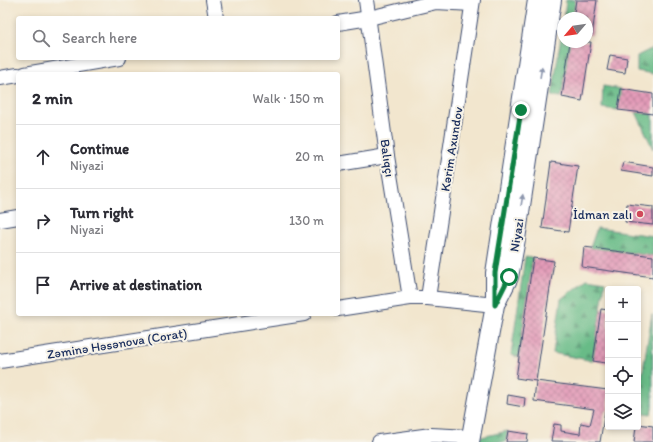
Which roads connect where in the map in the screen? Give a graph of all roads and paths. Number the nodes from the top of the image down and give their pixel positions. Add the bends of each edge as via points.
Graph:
1 (213, 0) edge
2 (366, 0) edge
3 (537, 0) edge
4 (552, 0) edge
5 (473, 2) edge
6 (418, 3) edge
7 (216, 16) edge
8 (369, 18) junction
9 (340, 23) edge
10 (108, 60) edge
11 (37, 72) edge
12 (16, 75) edge
13 (0, 78) edge
14 (387, 156) junction
15 (340, 164) edge
16 (16, 217) edge
17 (0, 220) edge
18 (410, 298) junction
19 (428, 298) junction
20 (495, 305) junction
21 (340, 309) edge
22 (291, 316) edge
23 (0, 361) edge
24 (470, 439) edge
25 (379, 442) edge

1 - 7 street
2 - 8 street, Balıqçı
3 - 20 main road, Niyazi via 495,273
20 -> 4 main road, Niyazi via 509,277
5 - 6 street
5 - 19 street, Kərim Axundov
6 - 8 street via 402,11
8 - 9 street
8 - 14 street, Balıqçı
10 - 11 street
12 - 13 street
14 - 15 street
14 - 18 street, Balıqçı
16 - 17 street
18 - 19 street
18 - 21 street
19 - 20 street
20 - 24 main road
22 - 23 street, Zəminə Həsənova (Corat)
24 - 25 street via 431,435

